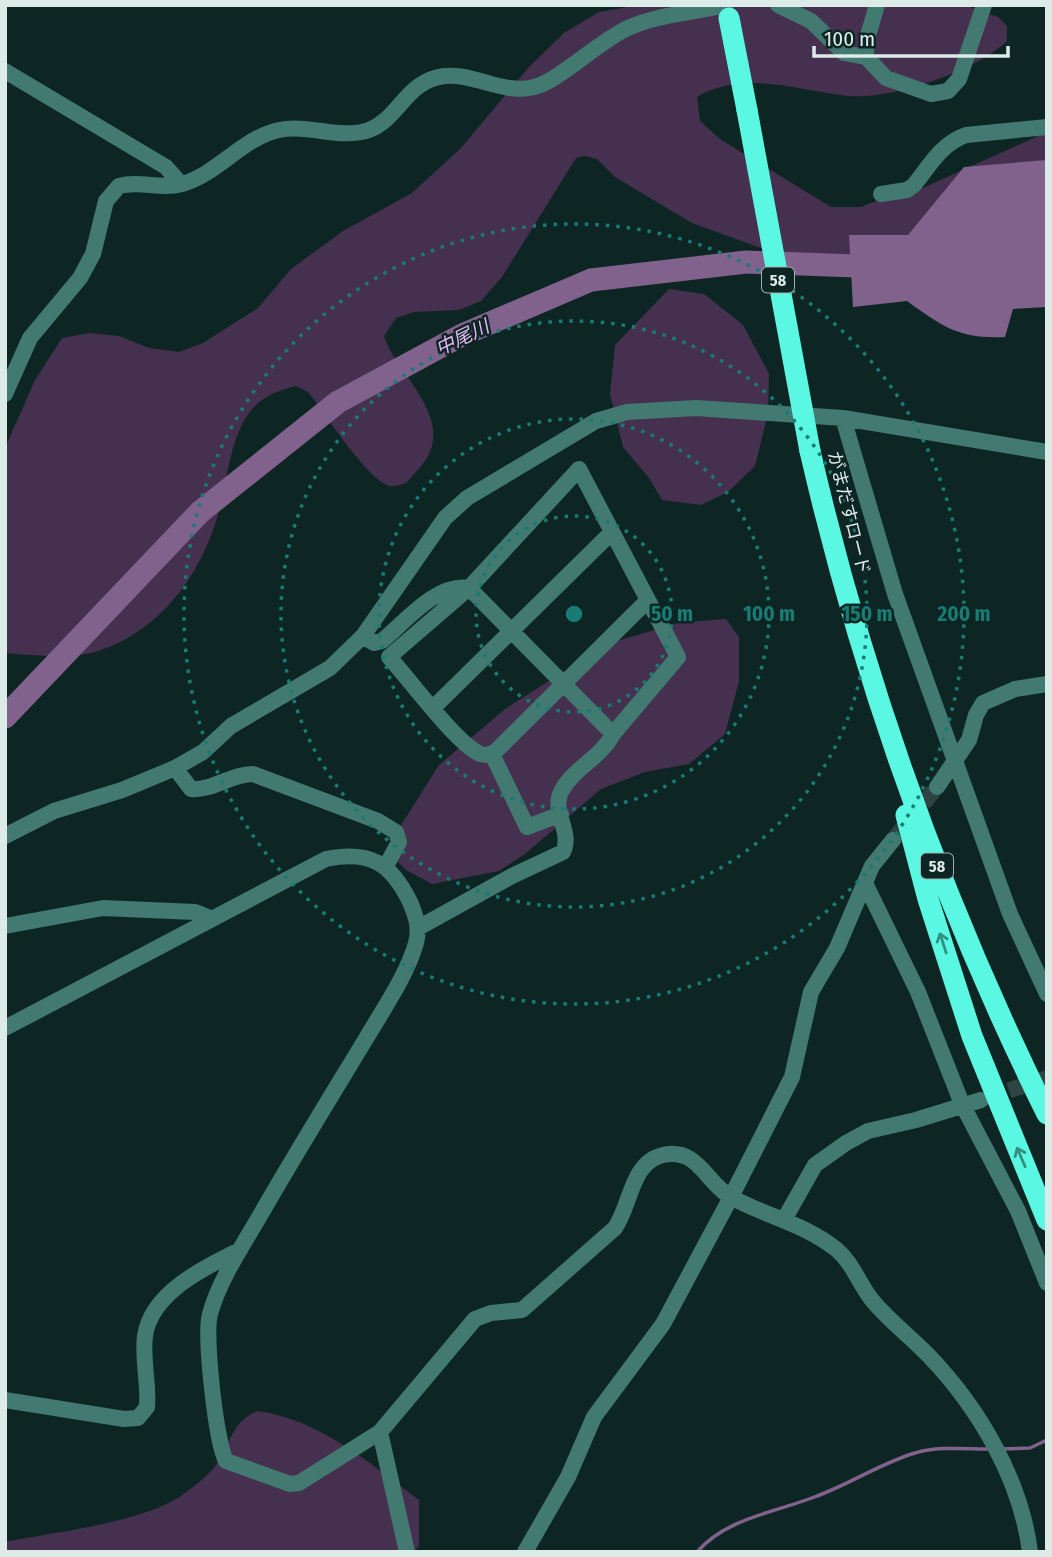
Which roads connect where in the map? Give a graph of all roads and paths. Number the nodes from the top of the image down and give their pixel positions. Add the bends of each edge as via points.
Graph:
1 (778, 5) edge
2 (877, 5) edge
3 (984, 5) edge
4 (663, 11) edge
5 (728, 12) edge
6 (866, 57) junction
7 (5, 71) edge
8 (1047, 127) edge
9 (181, 184) junction
10 (881, 194) dead end
11 (5, 394) edge
12 (843, 418) junction
13 (1047, 452) edge
14 (612, 533) junction
15 (469, 588) junction
16 (648, 600) junction
17 (511, 631) junction
18 (363, 636) junction
19 (563, 684) junction
20 (1047, 684) edge
21 (434, 707) junction
22 (612, 734) junction
23 (888, 735) junction
24 (492, 754) junction
25 (956, 761) junction
26 (175, 768) junction
27 (937, 787) tunnel mouth
28 (561, 814) junction
29 (5, 836) edge
30 (893, 840) tunnel mouth
31 (386, 866) junction
32 (866, 885) junction
33 (212, 919) junction
34 (5, 926) edge
35 (418, 928) junction
36 (1047, 994) edge
37 (991, 996) junction
38 (5, 1028) edge
39 (1047, 1089) edge
40 (981, 1100) tunnel mouth
41 (962, 1104) junction
42 (1047, 1114) edge
43 (731, 1197) junction
44 (785, 1218) junction
45 (1047, 1220) edge
46 (240, 1251) junction
47 (1047, 1283) edge
48 (5, 1400) edge
49 (380, 1432) junction
50 (407, 1552) edge
51 (525, 1552) edge
52 (1030, 1552) edge

1 - 6 street via 811,21 844,53
2 - 6 street
3 - 6 street via 959,79 948,92 932,94 886,78
4 - 5 street
4 - 9 street via 590,50 545,84 517,88 460,75 435,78 414,89 372,129 341,134 293,129 272,132
5 - 23 highway, がまだすロード / 58, bridge via 810,451 835,558
7 - 9 street via 166,167
8 - 10 street via 953,140 907,190
9 - 11 street via 129,183 110,194 93,254 80,278 30,338
12 - 13 street
12 - 18 street via 656,408 596,421 467,498 446,518
12 - 25 street via 895,594
14 - 15 street via 579,469
14 - 16 street
14 - 17 street
15 - 17 street
15 - 18 street via 442,594 382,641 374,643
15 - 21 street via 389,657
16 - 19 street
16 - 22 street via 678,657
17 - 19 street
17 - 21 street
18 - 26 street via 330,668 231,726 203,752
19 - 22 street
19 - 24 street
20 - 25 street via 1015,689 983,703
21 - 24 street via 480,753
22 - 28 street via 607,746 561,791
23 - 37 highway, がまだすロード / 58
45 -> 23 highway via 972,1036 915,853
24 - 28 street via 527,827
25 - 27 street
25 - 36 street via 1010,914
26 - 29 street via 54,811
26 - 31 street via 191,789 206,788 233,775 253,774 378,821 396,832 399,842
28 - 35 street via 567,838 563,852
30 - 32 street via 872,866
31 - 33 street via 365,857 326,859
31 - 35 street via 405,891
32 - 41 street via 918,992
32 - 43 street via 811,992 792,1077
33 - 34 street via 195,912 103,908
33 - 38 street
35 - 46 street via 416,944 387,1003
37 - 39 highway
37 - 42 highway, がまだすロード / 58
40 - 41 street
41 - 44 street via 868,1131 826,1156 807,1175
41 - 47 street via 1018,1211
43 - 44 street
43 - 49 street via 696,1161 660,1156 649,1162 634,1181 615,1228 522,1310 475,1319
43 - 51 street via 663,1324 594,1417 568,1477
44 - 52 street via 847,1259 872,1300 931,1358 966,1403 996,1450 1020,1501
46 - 48 street via 189,1277 148,1323 144,1338 147,1407 138,1418
46 - 49 street via 210,1313 208,1328 226,1461 290,1484 299,1483
49 - 50 street

